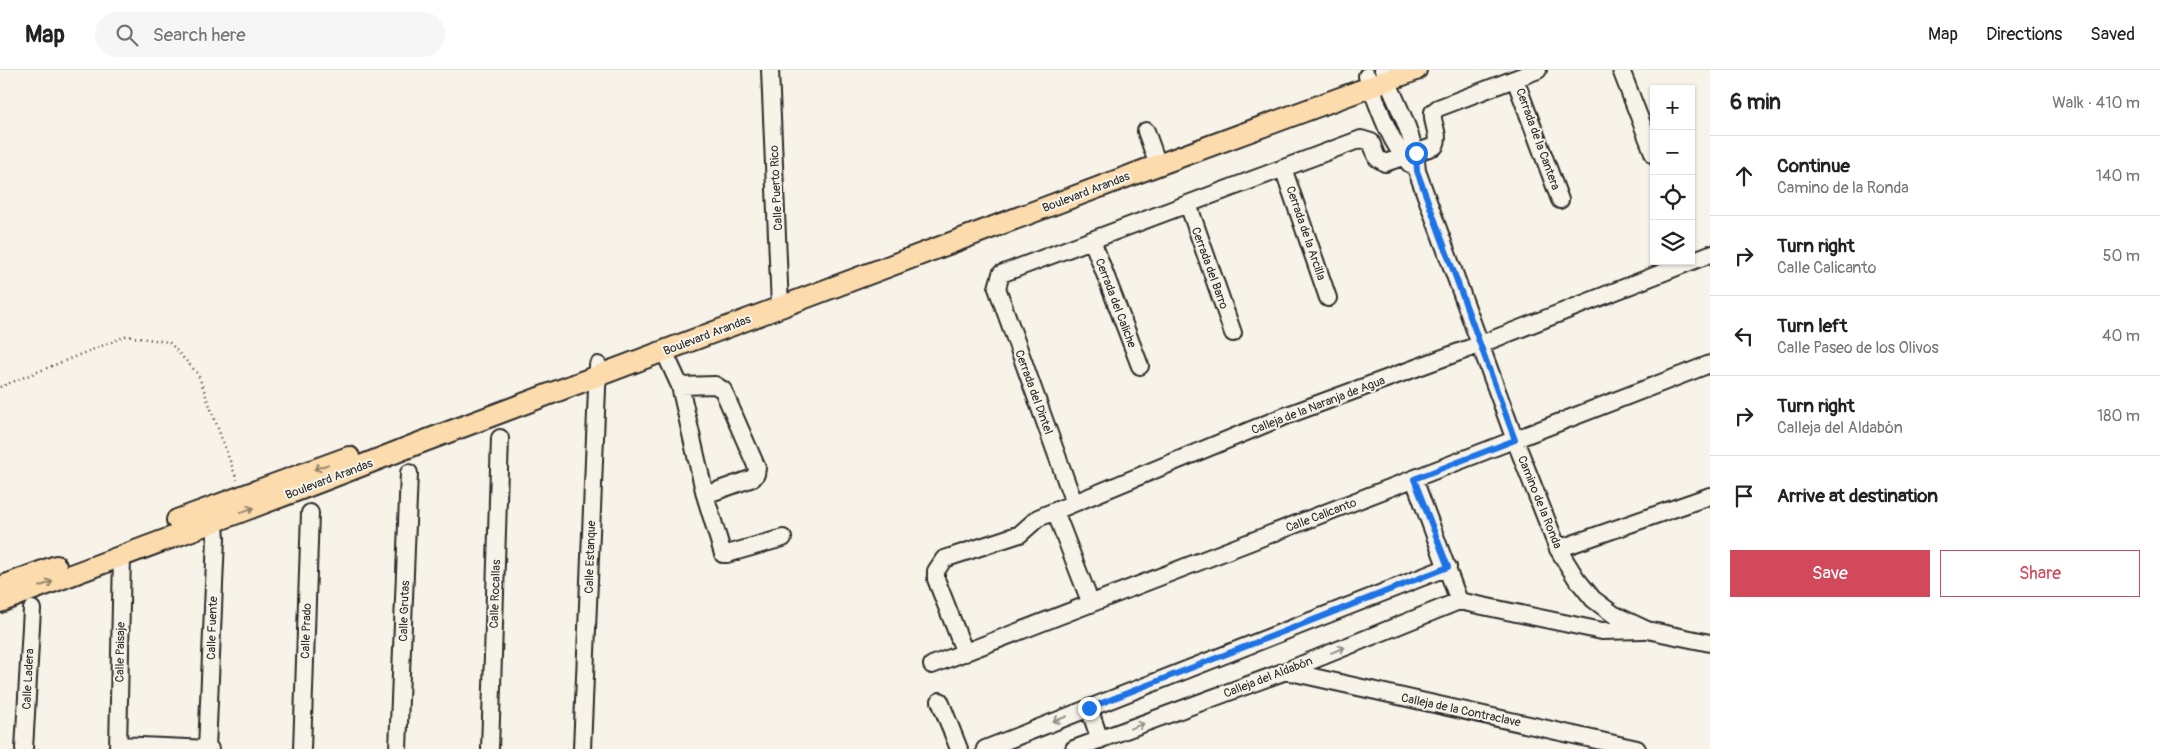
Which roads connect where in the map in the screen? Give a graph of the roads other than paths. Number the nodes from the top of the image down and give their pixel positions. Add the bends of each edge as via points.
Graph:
1 (770, 70) edge
2 (1416, 70) edge
3 (1538, 70) edge
4 (1621, 70) edge
5 (1378, 77) edge
6 (1515, 79) junction
7 (1146, 130) dead end
8 (1650, 145) edge
9 (1409, 155) junction
10 (1156, 161) junction
11 (1283, 168) junction
12 (1560, 200) dead end
13 (1188, 204) junction
14 (1092, 240) junction
15 (1710, 254) edge
16 (1328, 298) dead end
17 (780, 302) junction
18 (1233, 333) dead end
19 (1481, 344) junction
20 (664, 351) junction
21 (1710, 364) edge
22 (1140, 366) dead end
23 (597, 370) junction
24 (680, 386) junction
25 (500, 438) dead end
26 (1515, 440) junction
27 (409, 473) dead end
28 (1414, 479) junction
29 (705, 495) junction
30 (1710, 496) edge
31 (1074, 503) junction
32 (1055, 511) junction
33 (310, 513) dead end
34 (215, 514) junction
35 (783, 538) dead end
36 (1558, 549) junction
37 (122, 555) junction
38 (1448, 567) junction
39 (0, 586) edge
40 (1459, 601) junction
41 (0, 602) edge
42 (1091, 604) junction
43 (32, 609) dead end
44 (1647, 630) junction
45 (1710, 643) edge
46 (965, 653) junction
47 (932, 665) dead end
48 (1286, 671) junction
49 (940, 701) dead end
50 (1089, 708) junction
51 (1100, 740) junction
52 (118, 747) edge
53 (24, 749) edge
54 (208, 749) edge
55 (302, 749) edge
56 (398, 749) edge
57 (490, 749) edge
58 (582, 749) edge
59 (959, 749) edge
60 (985, 749) edge
61 (1074, 749) edge
62 (1637, 749) edge

1 - 17 street, Calle Puerto Rico
2 - 5 main road, Boulevard Arandas
3 - 6 street
4 - 8 street
5 - 9 street, Camino de la Ronda
5 - 10 main road, Boulevard Arandas
6 - 9 street via 1438,108 1432,119 1438,142
6 - 12 street, Cerrada de la Cantera
7 - 10 street
9 - 11 street via 1380,162 1371,142 1361,139
9 - 19 street, Camino de la Ronda
10 - 17 main road, Boulevard Arandas
11 - 13 street
11 - 16 street, Cerrada de la Arcilla
13 - 14 street
13 - 18 street, Cerrada del Barro
14 - 22 street, Cerrada del Caliche
14 - 31 street, Cerrada del Dintel via 1001,274 996,288
15 - 19 street, Calleja de la Naranja de Agua
17 - 20 main road, Boulevard Arandas
17 - 23 main road, Boulevard Arandas
19 - 26 street, Camino de la Ronda
19 - 31 street, Calleja de la Naranja de Agua via 1284,416
20 - 23 main road, Boulevard Arandas
20 - 24 street
21 - 26 street, Calle Calicanto
34 -> 23 main road, Boulevard Arandas
23 -> 34 main road, Boulevard Arandas via 243,496
23 - 58 street, Calle Estanque
24 - 29 street
24 - 29 street via 715,385 723,390 757,468 753,478
25 - 57 street, Calle Rocallas
26 - 28 street, Calle Calicanto
26 - 36 street, Camino de la Ronda
27 - 56 street, Calle Grutas
28 - 38 street
28 - 42 street, Calle Calicanto
29 - 35 street via 722,554
30 - 36 street
31 - 32 street, Calleja de la Naranja de Agua
32 - 42 street
32 - 46 street, Calleja de la Naranja de Agua via 1038,518 1020,534 944,559 936,570 936,579
33 - 55 street, Calle Prado
34 - 37 main road, Boulevard Arandas
34 - 39 main road, Boulevard Arandas
34 - 54 street, Calle Fuente
36 - 44 street, Camino de la Ronda via 1593,599 1613,614
41 -> 37 main road, Boulevard Arandas
37 - 52 street, Calle Paisaje
38 - 40 street
38 - 50 street
40 - 44 street, Camino de la Ronda via 1602,631
48 -> 40 street, Calleja del Aldabón
42 - 46 street, Calle Calicanto
43 - 53 street, Calle Ladera
44 - 45 street, Camino de la Ronda
46 - 47 street, Calle Calicanto
51 -> 48 street, Calleja del Aldabón
48 - 62 street, Calleja de la Contraclave
49 - 59 street
50 - 51 street
50 -> 60 street
51 - 61 street, Calleja del Aldabón
52 - 54 street

